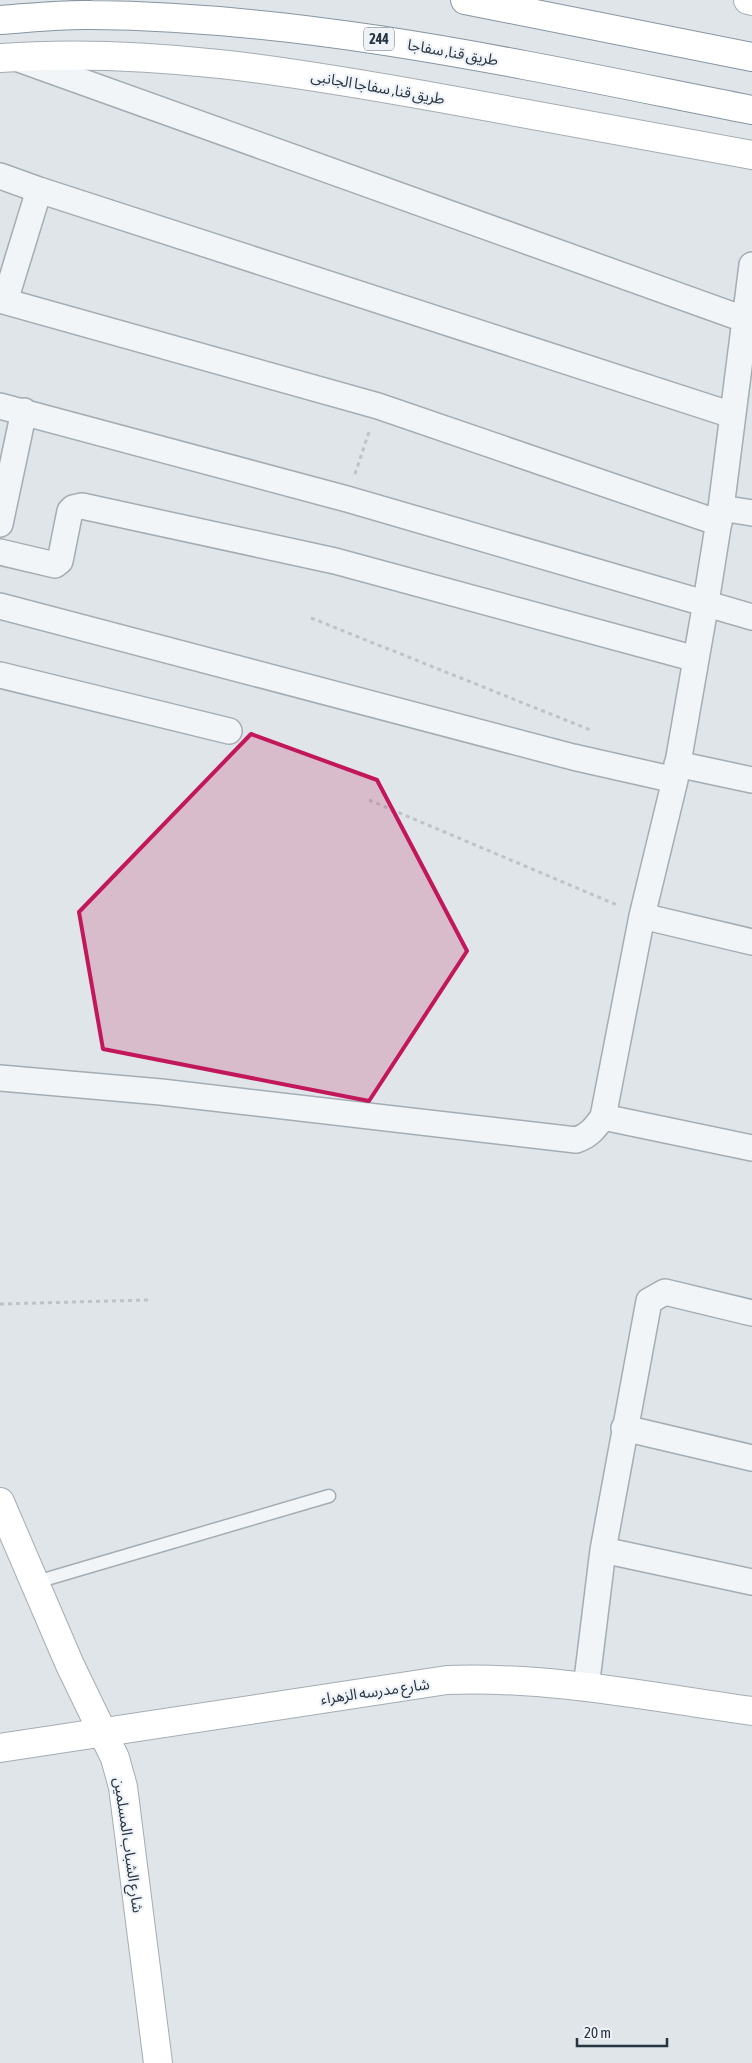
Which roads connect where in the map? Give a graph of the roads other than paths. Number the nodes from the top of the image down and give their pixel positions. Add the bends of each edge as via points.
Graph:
1 (465, 0) edge
2 (0, 20) edge
3 (752, 57) edge
4 (7, 58) edge
5 (752, 110) edge
6 (752, 155) edge
7 (0, 176) edge
8 (39, 190) junction
9 (752, 265) edge
10 (2, 300) edge
11 (748, 321) edge
12 (12, 409) edge
13 (732, 415) junction
14 (752, 513) edge
15 (720, 516) junction
16 (0, 524) edge
17 (0, 552) edge
18 (706, 602) junction
19 (0, 606) edge
20 (752, 617) edge
21 (696, 659) junction
22 (0, 675) edge
23 (229, 731) dead end
24 (676, 772) junction
25 (752, 780) edge
26 (642, 916) junction
27 (752, 942) edge
28 (0, 1078) edge
29 (603, 1117) junction
30 (752, 1148) edge
31 (752, 1313) edge
32 (624, 1428) junction
33 (752, 1458) edge
34 (329, 1496) dead end
35 (0, 1502) edge
36 (603, 1550) junction
37 (33, 1582) junction
38 (752, 1582) edge
39 (586, 1688) junction
40 (752, 1711) edge
41 (103, 1732) junction
42 (0, 1748) edge
43 (158, 2063) edge

1 - 3 main road
2 - 5 main road, طريق قنا, سفاجا / 244 via 90,14 286,26 470,54
4 - 6 main road, طريق قنا, سفاجا الجانبى via 127,56 213,62 298,73
4 - 11 street
7 - 8 street
8 - 10 street
8 - 13 street
9 - 11 street
10 - 15 street via 378,406
11 - 13 street
12 - 16 street
12 - 18 street via 347,498
13 - 15 street
14 - 15 street
15 - 18 street
17 - 21 street via 55,565 60,561 70,512 82,506 335,561
18 - 20 street
18 - 21 street
19 - 24 street via 573,757
21 - 24 street
22 - 23 street
24 - 25 street
24 - 26 street
26 - 27 street
26 - 29 street
28 - 29 street via 161,1092 576,1140 587,1136
29 - 30 street
31 - 32 street via 665,1292 649,1301
32 - 33 street
32 - 36 street
34 - 37 lane
35 - 37 main road, شارع الشباب المسلمين
36 - 38 street
36 - 39 street
37 - 41 main road, شارع الشباب المسلمين
39 - 40 main road, شارع مدرسه الزهراء
39 - 41 main road, شارع مدرسه الزهراء via 494,1678 447,1680
41 - 42 main road, شارع مدرسه الزهراء
41 - 43 main road, شارع الشباب المسلمين via 123,1787

